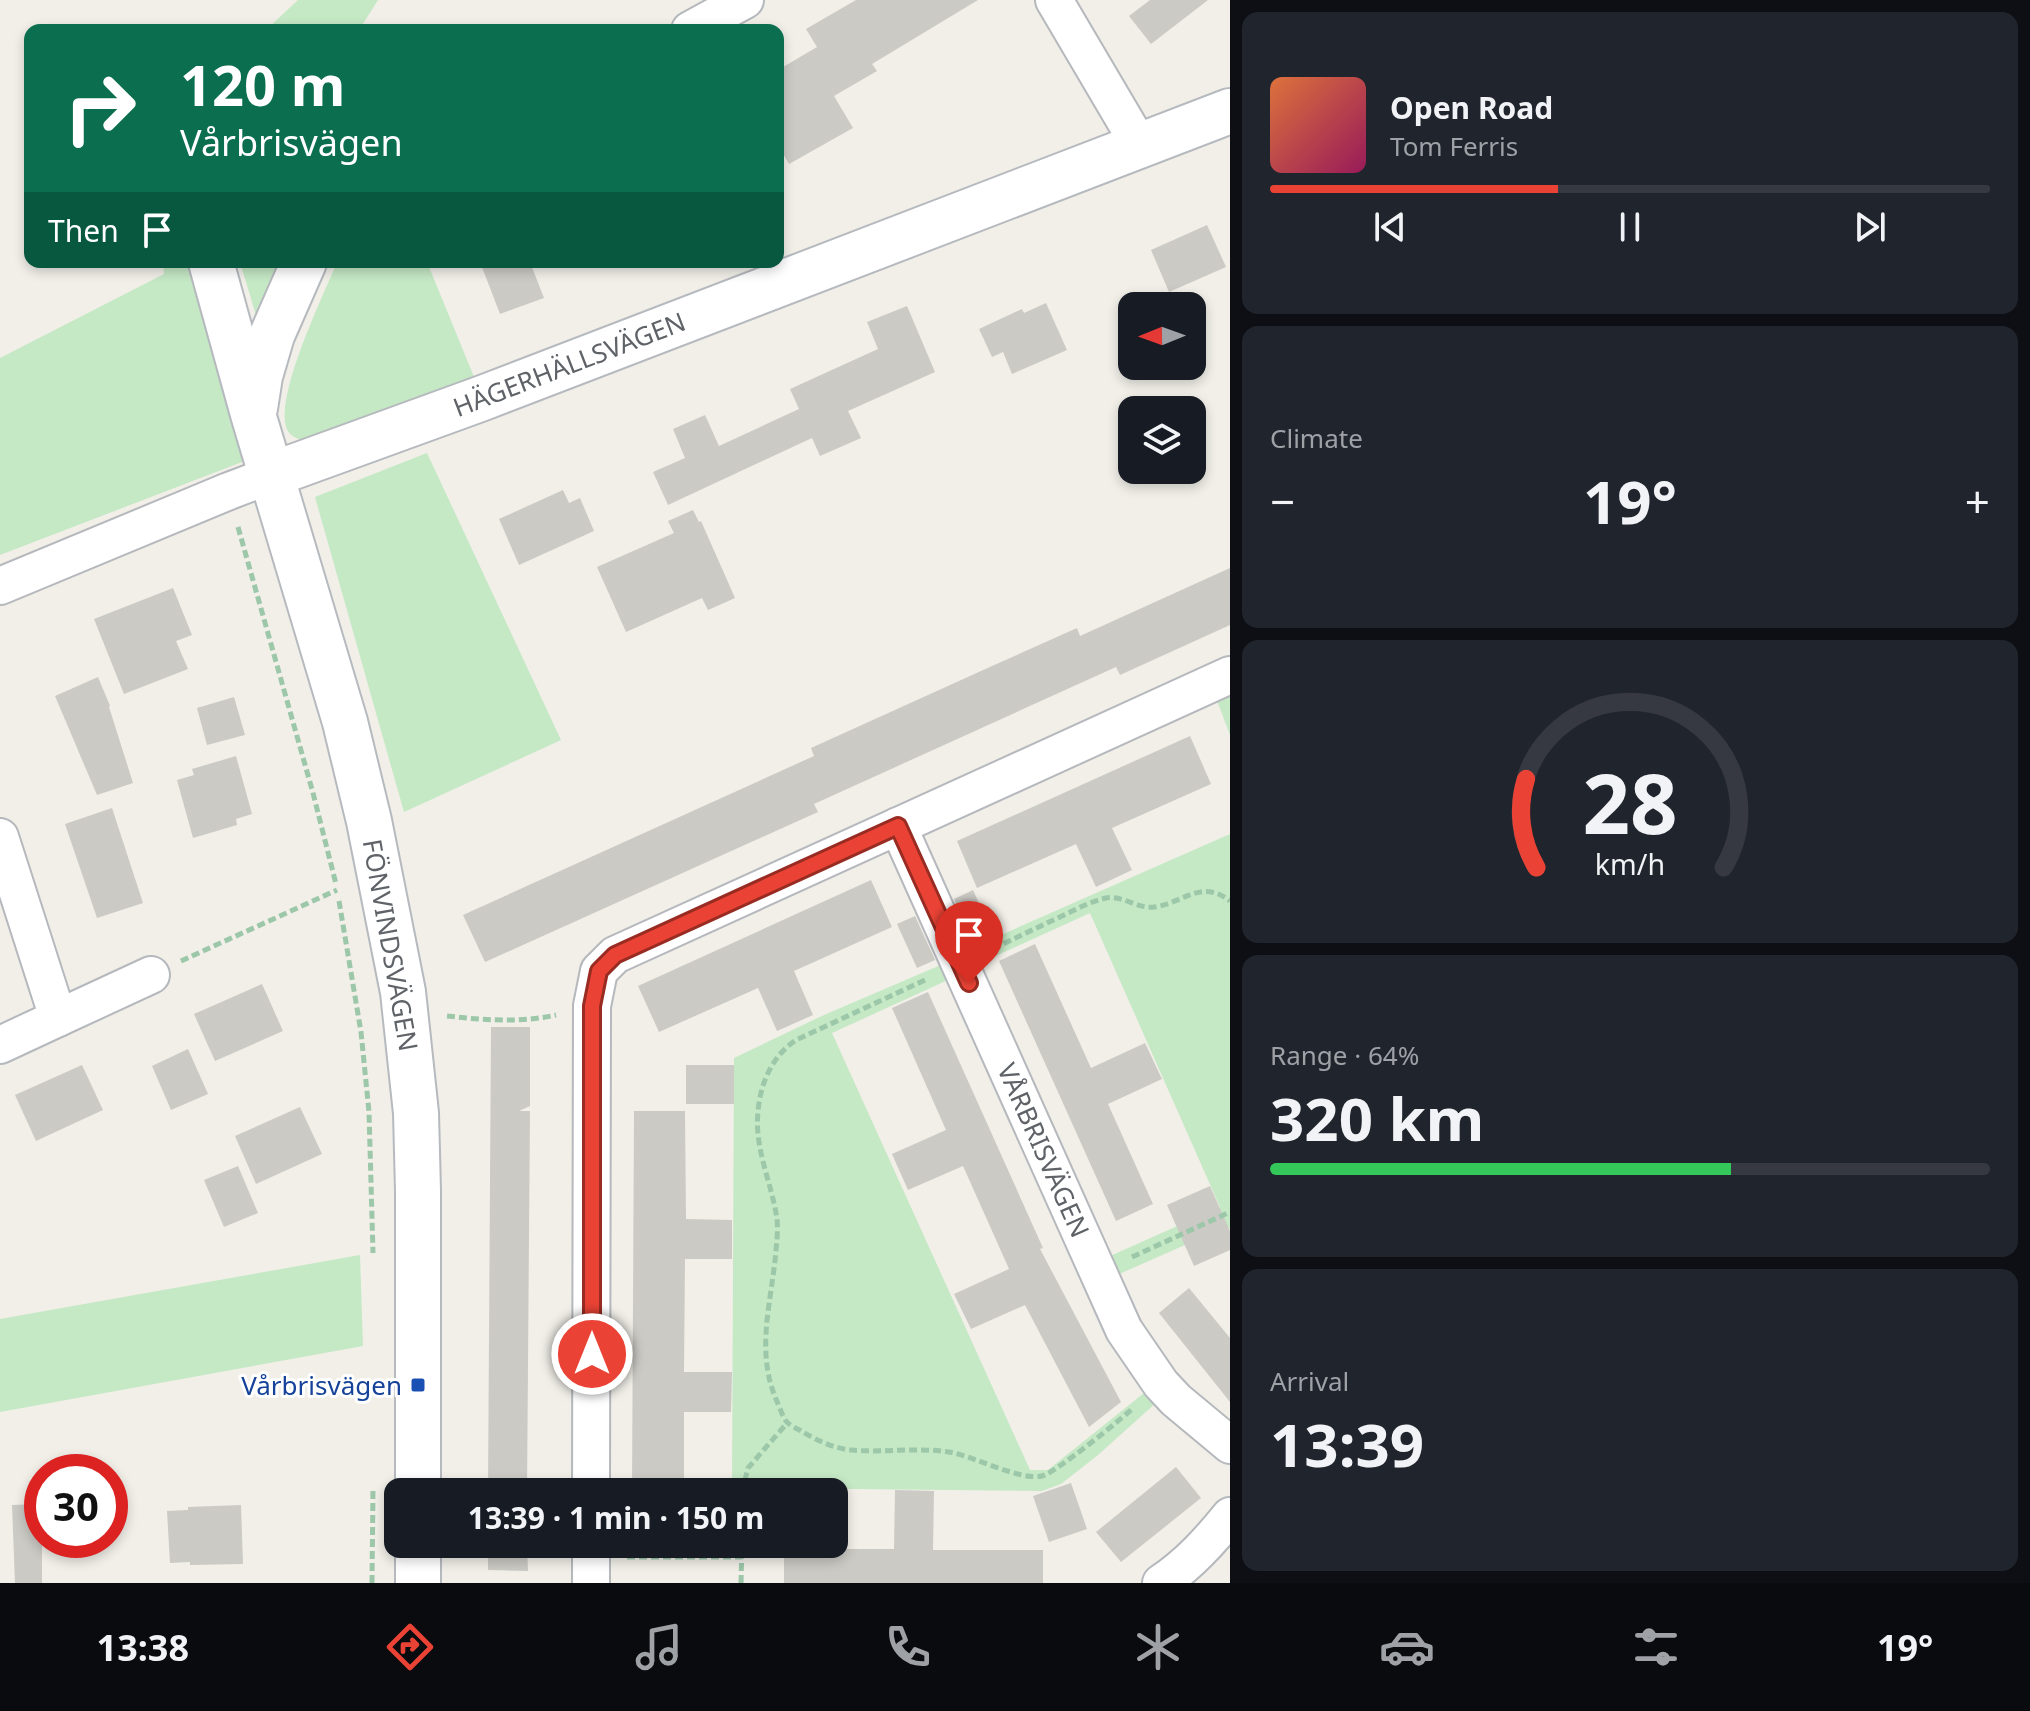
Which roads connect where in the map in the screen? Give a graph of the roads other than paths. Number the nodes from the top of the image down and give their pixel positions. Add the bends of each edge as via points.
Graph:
1 (745, 0) edge
2 (1054, 0) edge
3 (701, 24) edge
4 (1230, 111) edge
5 (1140, 146) junction
6 (213, 268) edge
7 (301, 268) edge
8 (253, 414) junction
9 (271, 475) junction
10 (0, 586) edge
11 (1230, 675) edge
12 (898, 826) junction
13 (0, 837) edge
14 (151, 975) road end
15 (58, 1018) junction
16 (0, 1045) edge
17 (1230, 1445) edge
18 (418, 1478) edge
19 (591, 1478) edge
20 (1230, 1516) edge
21 (418, 1558) edge
22 (418, 1583) edge
23 (1161, 1583) edge

1 - 3 street
2 - 5 street
4 - 5 street, HÄGERHÄLLSVÄGEN
5 - 9 street, HÄGERHÄLLSVÄGEN
6 - 8 street, FÖNVINDSVÄGEN
7 - 8 street, FÖNVINDSVÄGEN via 272,335
8 - 9 street, FÖNVINDSVÄGEN
9 - 10 street, HÄGERHÄLLSVÄGEN
9 - 18 street, FÖNVINDSVÄGEN via 345,722 403,992 416,1113
11 - 12 street
12 - 17 street, VÅRBRISVÄGEN via 1124,1330 1161,1384
12 - 19 street via 615,955 599,971 592,1006
13 - 15 street
14 - 15 street
15 - 16 street
20 - 23 street via 1205,1547
21 - 22 street

